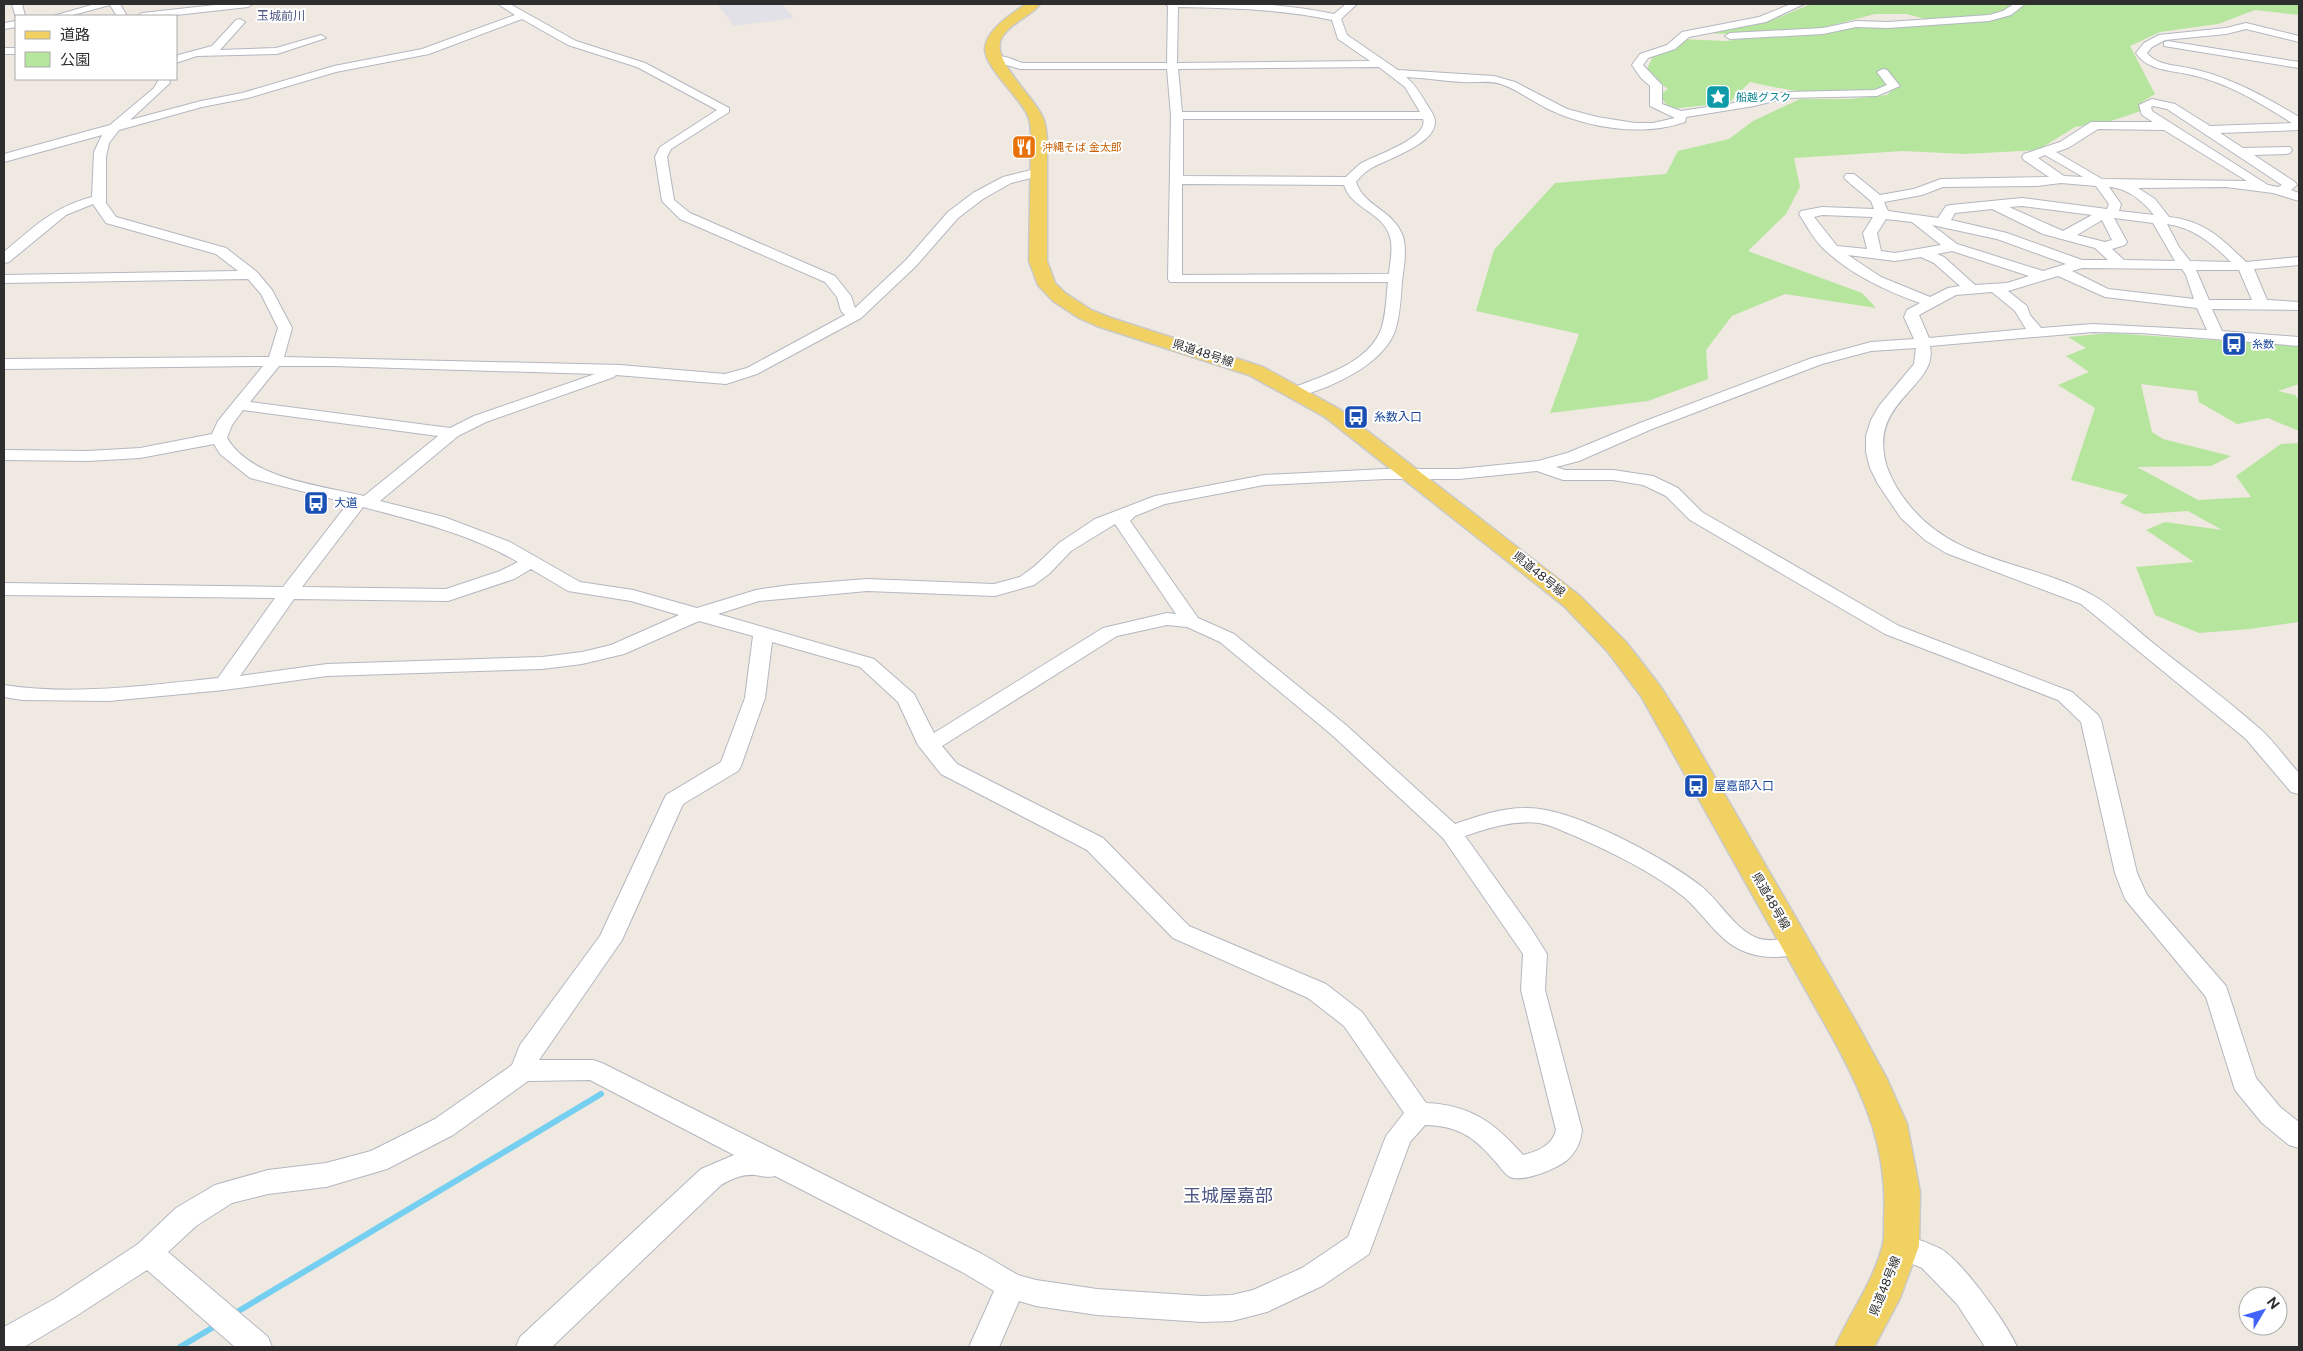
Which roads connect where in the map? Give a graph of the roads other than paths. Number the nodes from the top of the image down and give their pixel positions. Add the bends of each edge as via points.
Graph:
1 (59, 4) edge
2 (106, 4) edge
3 (115, 4) edge
4 (159, 4) edge
5 (248, 4) edge
6 (503, 4) edge
7 (1034, 4) edge
8 (1172, 4) edge
9 (1213, 4) edge
10 (1352, 4) edge
11 (1799, 4) edge
12 (2020, 4) edge
13 (229, 5) edge
14 (200, 6) edge
15 (74, 13) junction
16 (63, 15) edge
17 (121, 15) edge
18 (171, 15) edge
19 (175, 15) edge
20 (524, 15) junction
21 (1336, 18) junction
22 (240, 22) dead end
23 (1686, 34) junction
24 (321, 38) dead end
25 (2299, 39) edge
26 (2154, 41) junction
27 (200, 54) junction
28 (178, 59) edge
29 (993, 59) junction
30 (1172, 64) junction
31 (1381, 64) junction
32 (2299, 65) edge
33 (1883, 72) dead end
34 (1395, 73) junction
35 (164, 80) edge
36 (1177, 115) junction
37 (1680, 115) junction
38 (1430, 116) junction
39 (2299, 122) edge
40 (1616, 123) junction
41 (2167, 126) junction
42 (2299, 126) edge
43 (116, 128) junction
44 (2207, 130) junction
45 (1633, 137) dead end
46 (2286, 150) dead end
47 (2046, 151) junction
48 (2241, 152) junction
49 (4, 158) edge
50 (1039, 172) junction
51 (1850, 177) dead end
52 (2061, 179) junction
53 (1177, 180) junction
54 (1349, 181) junction
55 (1955, 183) junction
56 (2100, 183) junction
57 (2125, 185) junction
58 (2264, 186) junction
59 (2281, 191) junction
60 (2299, 197) edge
61 (98, 199) junction
62 (1877, 199) junction
63 (1993, 206) junction
64 (1966, 207) junction
65 (2108, 213) junction
66 (1882, 214) junction
67 (2160, 219) junction
68 (1918, 220) junction
69 (1944, 224) junction
70 (1995, 234) junction
71 (2066, 235) junction
72 (1952, 247) junction
73 (2102, 247) junction
74 (1831, 249) junction
75 (1876, 253) junction
76 (1924, 253) junction
77 (1895, 257) junction
78 (4, 260) edge
79 (2299, 261) edge
80 (2280, 262) junction
81 (2081, 264) junction
82 (2121, 265) junction
83 (2186, 266) junction
84 (2243, 266) junction
85 (1905, 269) dead end
86 (2060, 271) junction
87 (2299, 271) edge
88 (252, 275) junction
89 (2042, 276) junction
90 (1394, 278) junction
91 (4, 279) edge
92 (1994, 287) junction
93 (1971, 289) junction
94 (1930, 302) junction
95 (2203, 304) junction
96 (2261, 304) junction
97 (2299, 306) edge
98 (856, 315) junction
99 (2037, 333) junction
100 (2217, 336) junction
101 (1922, 341) junction
102 (2299, 342) edge
103 (274, 361) junction
104 (4, 364) edge
105 (620, 370) junction
106 (1296, 392) junction
107 (238, 405) junction
108 (452, 433) junction
109 (219, 438) junction
110 (4, 455) edge
111 (1538, 466) junction
112 (1410, 474) junction
113 (363, 501) junction
114 (1128, 513) junction
115 (533, 561) junction
116 (7, 593) edge
117 (288, 593) junction
118 (696, 615) junction
119 (1191, 622) junction
120 (763, 634) junction
121 (224, 684) junction
122 (4, 691) edge
123 (929, 745) junction
124 (2299, 787) edge
125 (1451, 833) junction
126 (1796, 946) junction
127 (523, 1071) junction
128 (1419, 1114) junction
129 (2299, 1137) edge
130 (791, 1173) junction
131 (1901, 1246) junction
132 (148, 1253) junction
133 (1011, 1286) junction
134 (4, 1343) edge
135 (257, 1347) edge
136 (531, 1347) edge
137 (984, 1347) edge
138 (1854, 1347) edge
139 (2002, 1347) edge

1 - 15 street via 60,10
2 - 15 street
3 - 17 street
4 - 18 street
5 - 13 street
6 - 20 street
7 - 29 main road via 1000,29 991,48
8 - 9 street
8 - 30 street
9 - 21 street via 1304,11
10 - 21 street
11 - 23 street via 1762,20
12 - 23 street via 2006,13 1988,18 1888,26 1856,24 1823,32
13 - 14 street
14 - 19 street
15 - 16 street
20 - 43 street via 445,46 334,69 244,96 201,104
20 - 98 street via 572,43 641,65 725,110 666,147 661,157 668,201 685,216 830,279 844,296 848,311
21 - 31 street via 1342,37
22 - 27 street via 216,48
23 - 37 street via 1671,47 1644,56 1637,65 1656,85 1656,106
24 - 27 street via 277,51
25 - 26 street via 2246,26
26 - 32 street
26 - 39 street via 2141,52 2143,58 2196,73 2264,100
27 - 28 street
29 - 30 street via 1020,66
29 - 50 main road, 県道48号線 via 1036,119
30 - 31 street
30 - 36 street
31 - 34 street
33 - 37 street via 1894,86 1877,93 1834,97 1786,95
34 - 38 street via 1409,85
34 - 40 street via 1495,79 1562,111
35 - 43 street via 155,94
36 - 38 street
36 - 53 street
37 - 40 street via 1681,120 1663,126
38 - 54 street via 1429,129 1418,140 1364,167
40 - 45 street
41 - 44 street via 2146,112 2145,105 2152,102 2171,106
41 - 47 street via 2095,125 2078,138
41 - 58 street
42 - 44 street
43 - 49 street
43 - 61 street via 103,143
44 - 48 street
46 - 48 street
47 - 52 street via 2028,157
47 - 56 street
48 - 59 street via 2291,184
50 - 98 street via 1007,180 972,200 953,215 911,263
50 - 106 main road, 県道48号線 via 1038,261 1047,285 1058,297 1104,322 1239,365
51 - 62 street
52 - 55 street
52 - 56 street
53 - 54 street
53 - 90 street via 1175,279
54 - 90 street via 1355,195 1384,216 1396,232
55 - 62 street via 1941,183 1917,192
55 - 63 street
56 - 57 street
56 - 65 street via 2115,204
57 - 58 street via 2177,182 2229,188
57 - 67 street via 2150,202
58 - 59 street
59 - 60 street
61 - 78 street via 61,212
61 - 88 street via 100,210 111,220 221,251
62 - 66 street
63 - 64 street
63 - 65 street via 2022,202
63 - 71 street
64 - 69 street via 1951,209
64 - 70 street via 1988,220 1997,231
65 - 67 street
65 - 71 street
65 - 73 street via 2120,242
66 - 68 street
66 - 74 street via 1846,211 1806,214
66 - 75 street via 1870,233
67 - 83 street via 2172,248
67 - 84 street via 2181,222 2212,236
68 - 69 street
68 - 72 street
69 - 70 street
70 - 81 street
71 - 73 street
72 - 76 street
72 - 89 street
73 - 82 street
74 - 75 street
74 - 94 street via 1874,280
75 - 77 street
76 - 77 street
76 - 93 street via 1939,260
77 - 85 street
79 - 80 street
80 - 84 street
80 - 87 street
81 - 82 street
81 - 86 street
82 - 83 street
83 - 84 street
83 - 95 street via 2193,275
84 - 96 street via 2252,279
86 - 89 street
86 - 95 street via 2105,293
88 - 91 street
88 - 103 street via 267,293 285,328
89 - 92 street
90 - 106 street via 1384,342 1356,365
92 - 93 street
92 - 99 street via 2022,308 2023,315
93 - 94 street via 1953,291
94 - 101 street via 1912,312 1910,317 1922,335
95 - 96 street
95 - 100 street
96 - 97 street
98 - 105 street via 752,370 726,378
99 - 100 street via 2093,328
99 - 101 street
100 - 102 street
101 - 111 street via 1871,347 1817,361 1573,457
101 - 124 street via 1918,372 1879,420 1874,440 1878,466 1901,506 1931,536 1959,553 2088,600 2253,734
103 - 104 street
103 - 105 street
103 - 107 street
105 - 108 street via 480,419
106 - 112 main road, 県道48号線 via 1332,413
107 - 108 street
107 - 109 street via 224,424
108 - 113 street
109 - 110 street via 140,453
109 - 113 street via 226,450 256,474
111 - 112 street via 1486,473
111 - 129 street via 1563,475 1631,476 1663,487 1696,516 1892,630 2065,696 2091,720 2126,873 2137,900 2217,993 2244,1083 2271,1115
112 - 114 street via 1264,480 1179,495
112 - 126 main road, 県道48号線 via 1572,600 1618,647 1667,717
113 - 115 street via 438,521 504,546
113 - 117 street
114 - 118 street via 1083,534 1027,580 995,590 867,585 790,590 756,596
114 - 119 street via 1121,520
115 - 117 street via 507,575 448,596
115 - 118 street via 574,587 633,596
116 - 117 street
117 - 121 street
118 - 120 street
118 - 121 street via 617,650 582,658 542,663 327,670
119 - 123 street via 1167,619 1110,632
119 - 125 street via 1227,638 1339,730
120 - 123 street via 867,663 907,699
120 - 127 street via 755,698 730,766 674,800 610,940 529,1052
121 - 122 street via 109,694
123 - 128 street via 949,769 1095,844 1181,932 1324,997 1353,1019
125 - 126 street via 1497,818 1536,814 1552,818 1644,860 1693,892 1736,936 1755,947
125 - 128 street via 1535,954 1533,990 1569,1130 1568,1142 1543,1161 1518,1168 1488,1133 1471,1122 1436,1114
126 - 131 main road, 県道48号線 via 1871,1079 1890,1124 1903,1192
127 - 130 street via 593,1070
127 - 132 street via 444,1127 377,1161 326,1175 268,1182 225,1193 186,1217
128 - 133 street via 1399,1136 1358,1245 1312,1277 1257,1303 1202,1310 1036,1294
130 - 133 street via 972,1263
130 - 136 street via 755,1162 730,1166 711,1177
131 - 138 main road, 県道48号線 via 1882,1298
131 - 139 street via 1932,1259 1966,1296
132 - 134 street
132 - 135 street
133 - 137 street

